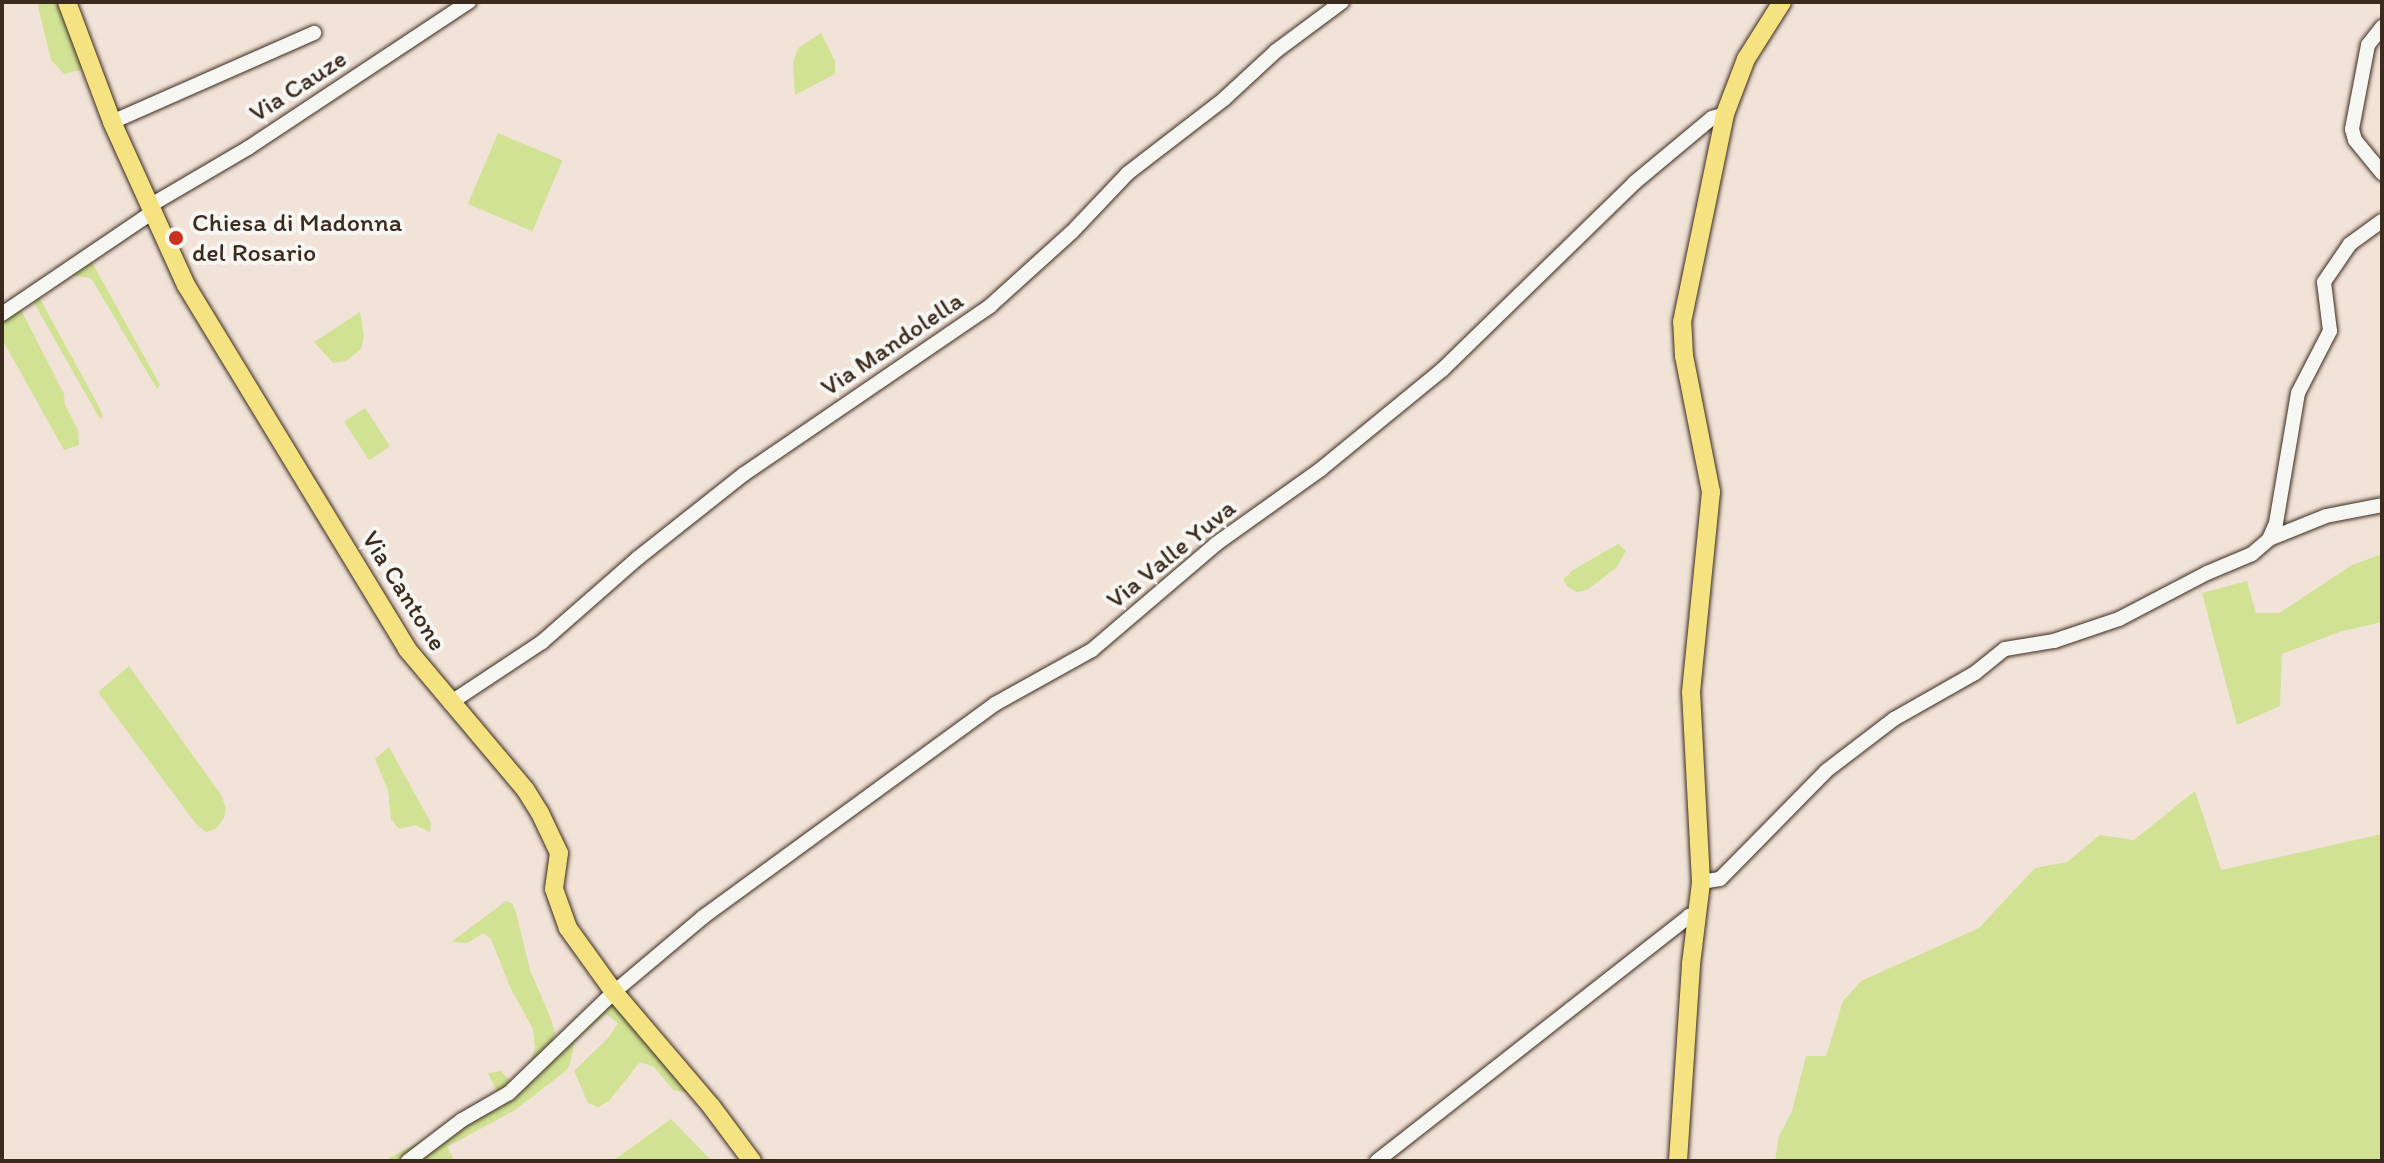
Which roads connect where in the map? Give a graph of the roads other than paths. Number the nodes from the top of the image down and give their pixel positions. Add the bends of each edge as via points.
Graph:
1 (67, 2) edge
2 (469, 2) edge
3 (1342, 2) edge
4 (1782, 2) edge
5 (2382, 27) edge
6 (314, 33) dead end
7 (1725, 114) junction
8 (112, 122) junction
9 (2382, 173) edge
10 (153, 208) junction
11 (2382, 221) edge
12 (2, 314) edge
13 (2382, 505) edge
14 (2269, 539) junction
15 (450, 703) junction
16 (1701, 882) junction
17 (1698, 913) junction
18 (614, 992) junction
19 (408, 1161) edge
20 (752, 1161) edge
21 (1377, 1161) edge
22 (1678, 1161) edge

1 - 8 main road, Via Cantone
2 - 10 street, Via Cauze
3 - 15 street, Via Mandolella via 1128,173 990,306 744,474 542,642
4 - 7 main road via 1746,59
5 - 9 street via 2368,45 2352,129
6 - 8 street
7 - 16 main road via 1682,322 1711,492 1691,692
7 - 18 street, Via Valle Yuva via 1712,118 1634,183 1442,370 1321,469 1216,544 1092,650 995,704 703,917
8 - 10 main road, Via Cantone
10 - 12 street, Via Cauze
10 - 15 main road, Via Cantone via 186,285 258,406 407,649
11 - 14 street via 2350,244 2324,282 2330,331 2298,393
13 - 14 street via 2326,516
14 - 16 street via 2252,554 2119,619 2054,641 2005,649 1975,673 1894,719 1826,771 1720,879
15 - 18 main road, Via Cantone via 540,813 559,853 554,889 561,914
16 - 17 main road
17 - 21 street
17 - 22 main road
18 - 19 street, Via Valle Yuva via 509,1093
18 - 20 main road, Via Cantone

